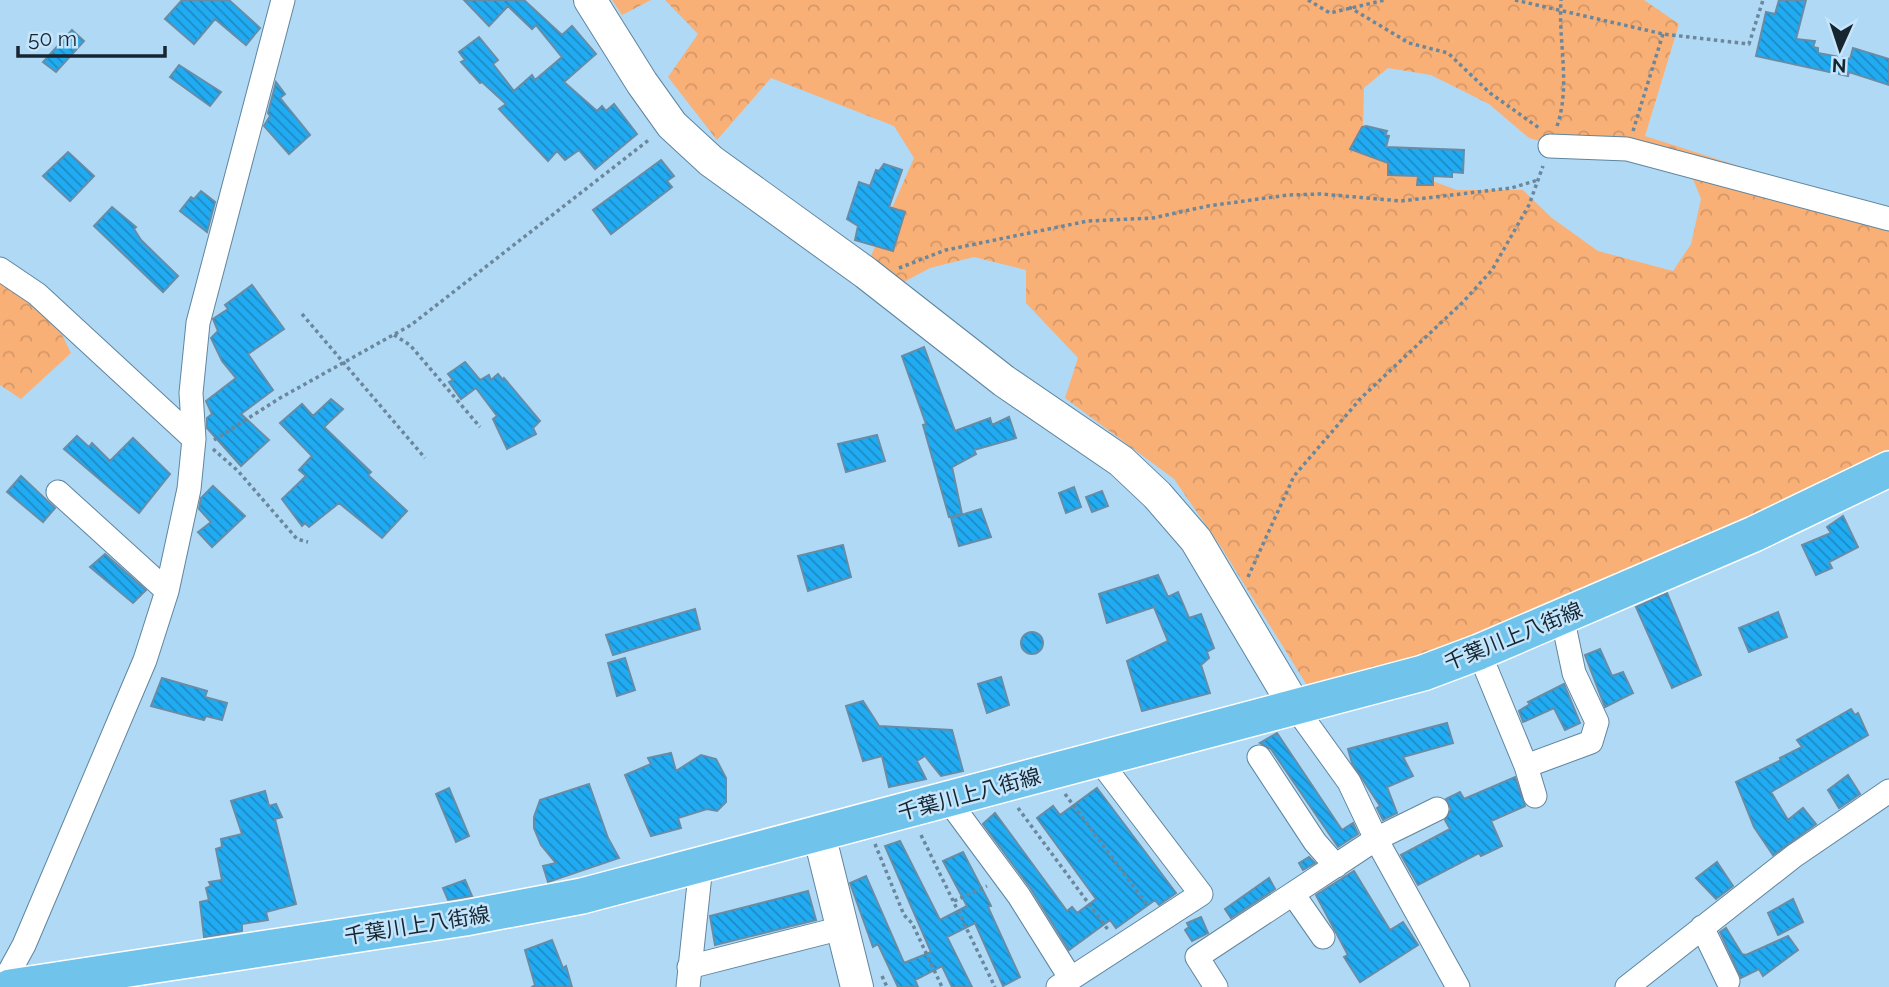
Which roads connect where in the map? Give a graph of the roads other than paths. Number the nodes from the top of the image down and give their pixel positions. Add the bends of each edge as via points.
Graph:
1 (283, 0) edge
2 (590, 0) edge
3 (1551, 142) road end
4 (1889, 219) edge
5 (0, 269) edge
6 (202, 442) junction
7 (1889, 469) edge
8 (58, 492) dead end
9 (167, 591) junction
10 (1562, 617) junction
11 (1479, 652) junction
12 (1294, 707) junction
13 (1259, 757) dead end
14 (1099, 760) junction
15 (1526, 766) junction
16 (1889, 791) edge
17 (1535, 796) dead end
18 (948, 800) junction
19 (1437, 809) dead end
20 (819, 834) junction
21 (1376, 839) junction
22 (701, 865) junction
23 (1336, 866) junction
24 (1293, 894) junction
25 (842, 928) junction
26 (1702, 928) junction
27 (1323, 937) dead end
28 (689, 977) edge
29 (89, 980) edge
30 (1728, 981) dead end
31 (1064, 983) edge
32 (1, 987) edge
33 (10, 987) edge
34 (857, 987) edge
35 (1216, 987) edge
36 (1458, 987) edge
37 (1627, 987) edge

1 - 6 street via 198,323 191,393
2 - 12 street via 642,83 673,124 711,161 1130,470 1157,495 1196,540
3 - 4 street via 1627,149
5 - 6 street via 37,294
6 - 9 street
7 - 10 main road, 千葉川上八街線 via 1827,501
8 - 9 street
9 - 32 street via 145,660 24,945
10 - 11 main road, 千葉川上八街線
10 - 15 street via 1574,673 1597,731 1591,742
11 - 12 main road, 千葉川上八街線 via 1423,673
11 - 15 street
12 - 14 main road, 千葉川上八街線
12 - 21 street via 1349,782
13 - 23 street
14 - 18 main road, 千葉川上八街線
14 - 31 street via 1201,894
15 - 17 street
16 - 26 street via 1794,856
18 - 20 main road, 千葉川上八街線
18 - 31 street via 1005,877
19 - 21 street via 1421,830
20 - 22 main road, 千葉川上八街線
20 - 25 street
21 - 23 street
21 - 36 street
22 - 28 street
22 - 29 main road, 千葉川上八街線 via 521,909
23 - 24 street
24 - 27 street
24 - 35 street via 1197,957
25 - 28 street
25 - 34 street
26 - 30 street
26 - 37 street
29 - 33 main road, 千葉川上八街線

